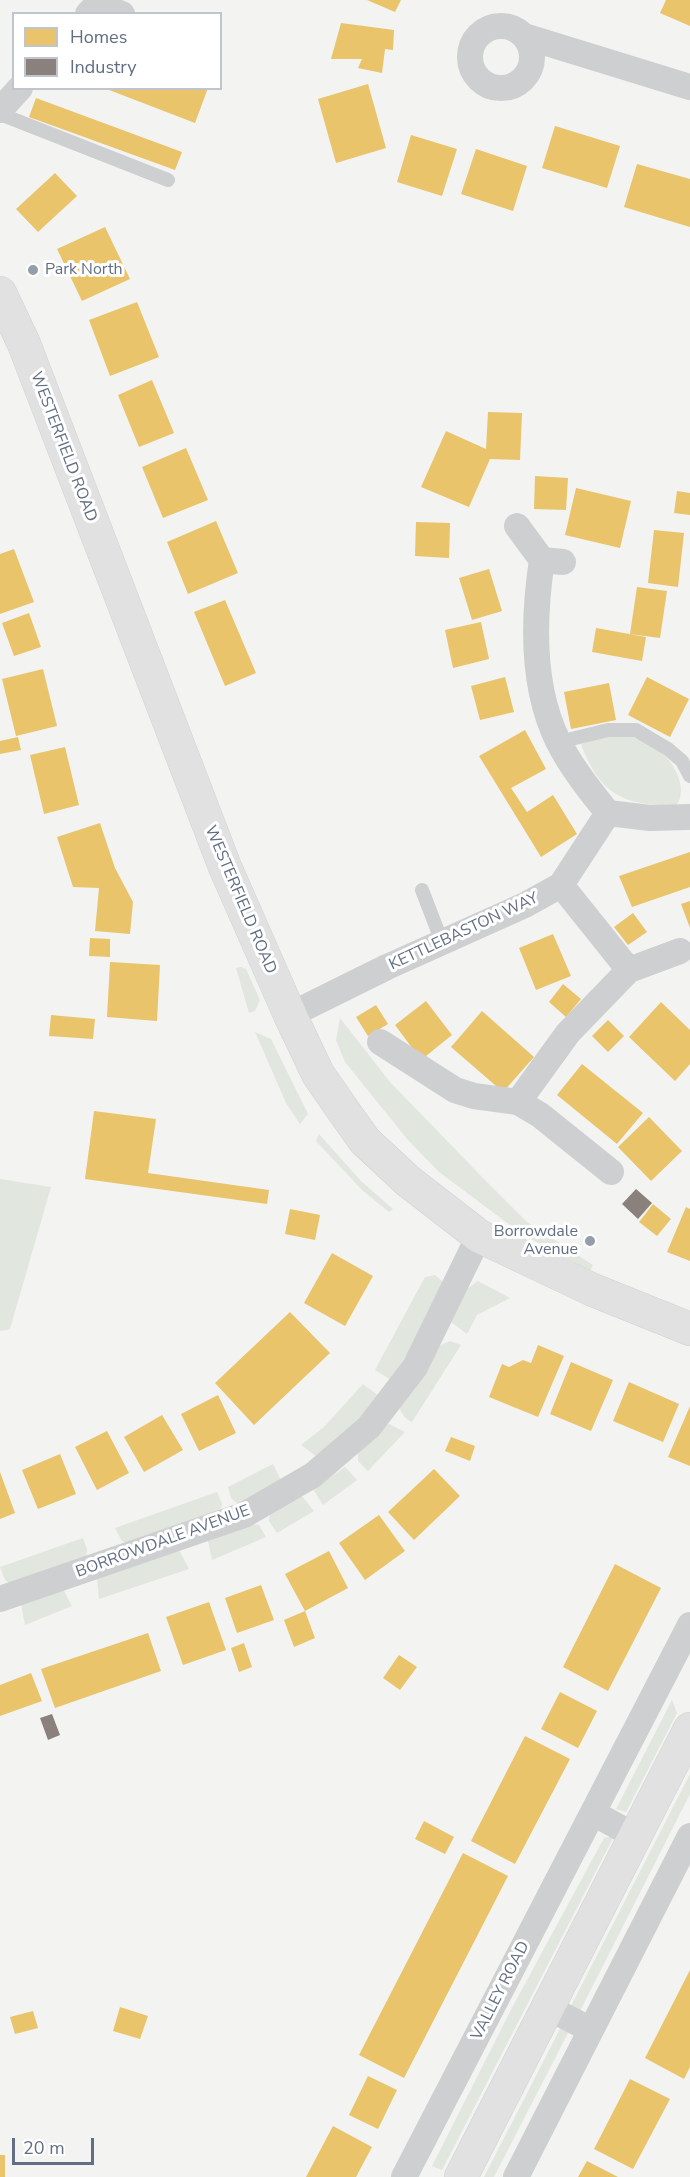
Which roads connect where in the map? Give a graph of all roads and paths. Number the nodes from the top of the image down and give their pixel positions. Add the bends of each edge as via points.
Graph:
1 (90, 12) edge
2 (117, 12) edge
3 (524, 36) dead end
4 (690, 87) edge
5 (18, 90) edge
6 (0, 112) edge
7 (168, 180) dead end
8 (0, 293) edge
9 (517, 526) dead end
10 (559, 742) junction
11 (690, 776) edge
12 (608, 813) junction
13 (690, 818) edge
14 (561, 885) junction
15 (422, 890) dead end
16 (442, 942) junction
17 (680, 951) dead end
18 (629, 970) junction
19 (290, 1015) junction
20 (380, 1042) dead end
21 (518, 1102) junction
22 (611, 1172) dead end
23 (479, 1236) junction
24 (690, 1329) edge
25 (0, 1599) edge
26 (690, 1624) edge
27 (690, 1729) edge
28 (593, 1813) junction
29 (635, 1836) junction
30 (690, 1836) edge
31 (547, 2007) junction
32 (591, 2030) junction
33 (413, 2174) edge
34 (461, 2177) edge
35 (516, 2177) edge

1 - 2 street via 97,4
3 - 4 street
5 - 6 street
6 - 7 lane
8 - 19 main road, WESTERFIELD ROAD via 24,344 225,867
9 - 10 street via 553,561 536,633 542,693
10 - 11 lane via 608,730 636,730 668,749 682,761
10 - 12 street via 584,784
12 - 13 street
12 - 14 street, KETTLEBASTON WAY
14 - 16 street, KETTLEBASTON WAY
14 - 18 street
15 - 16 lane
16 - 19 street, KETTLEBASTON WAY
17 - 18 street
18 - 21 street via 568,1033
19 - 23 main road, WESTERFIELD ROAD via 318,1074 365,1142
20 - 21 street via 455,1090
21 - 22 street via 540,1114
23 - 24 main road, WESTERFIELD ROAD via 593,1290
23 - 25 street, BORROWDALE AVENUE via 415,1367 369,1427 313,1475 244,1515
26 - 28 street, VALLEY ROAD
27 - 29 main road
28 - 29 street
28 - 33 street, VALLEY ROAD
29 - 31 main road
30 - 32 street
31 - 32 street
31 - 34 main road
32 - 35 street

